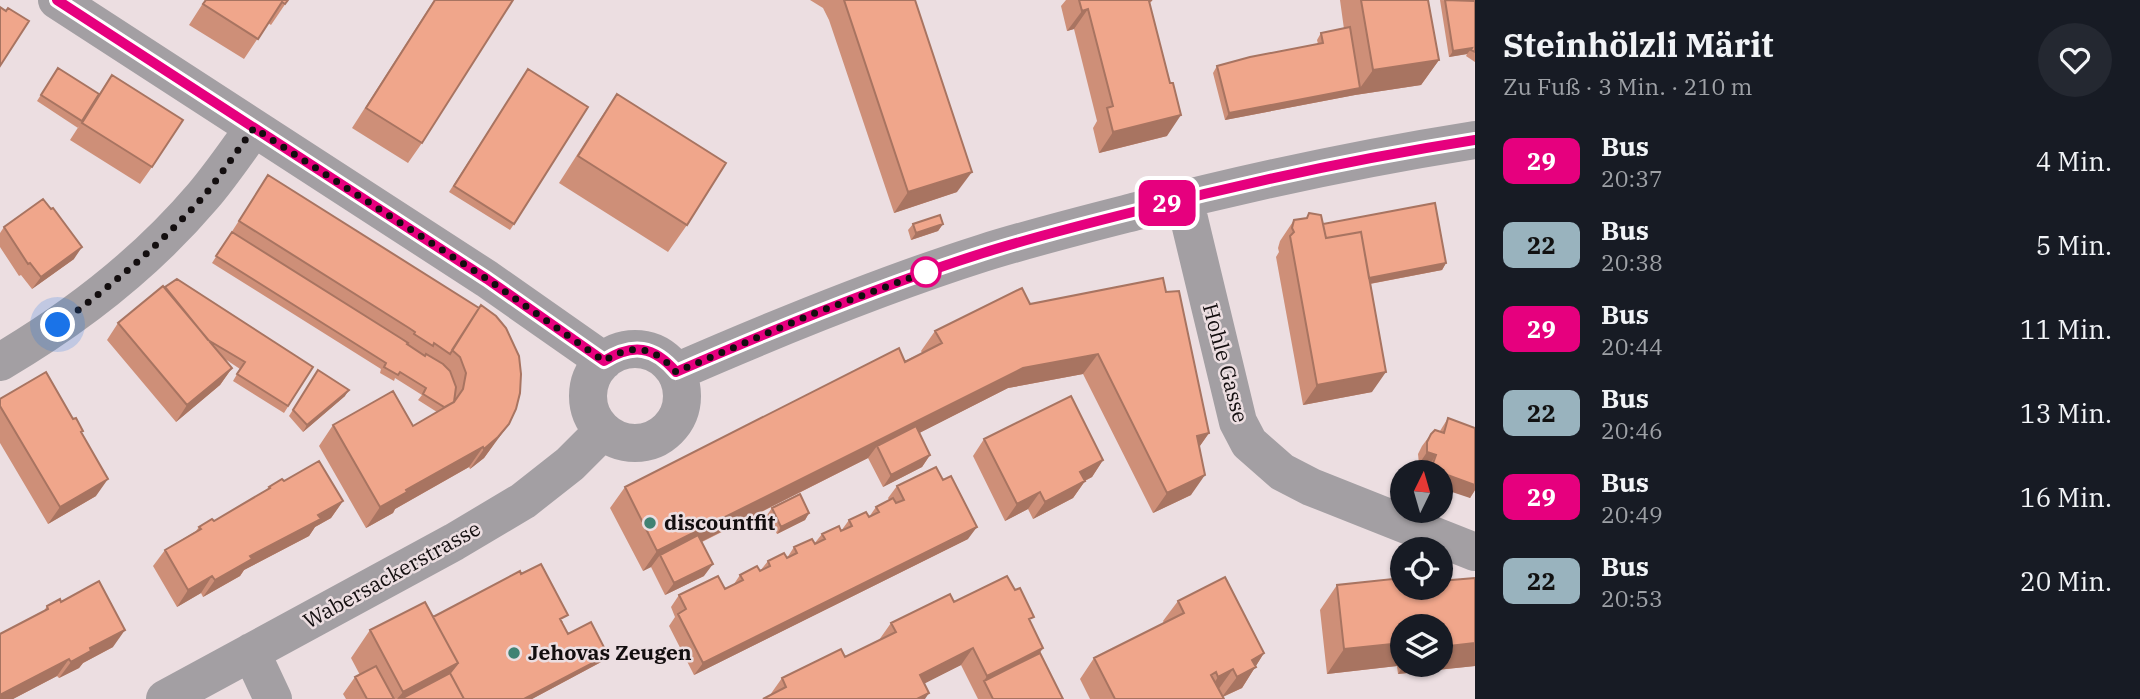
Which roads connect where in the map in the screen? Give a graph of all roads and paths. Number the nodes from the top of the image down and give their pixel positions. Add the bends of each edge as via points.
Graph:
1 (57, 0) edge
2 (254, 128) junction
3 (1475, 140) edge
4 (1184, 198) junction
5 (604, 361) junction
6 (0, 362) edge
7 (676, 372) junction
8 (603, 431) junction
9 (1475, 552) edge
10 (251, 652) junction
11 (165, 699) edge
12 (273, 699) edge

1 - 2 street
2 - 5 street
2 - 6 street via 203,196 154,247 98,296
3 - 4 street
4 - 7 street via 945,265
4 - 9 street, Hohle Gasse via 1238,422 1249,443 1282,472 1311,487
5 - 7 street via 629,349 643,349 667,361
5 - 8 street via 594,373 588,403
7 - 8 street via 682,401 671,428 669,452 615,439
8 - 10 street, Wabersackerstrasse via 523,501
10 - 11 street, Wabersackerstrasse
10 - 12 street

